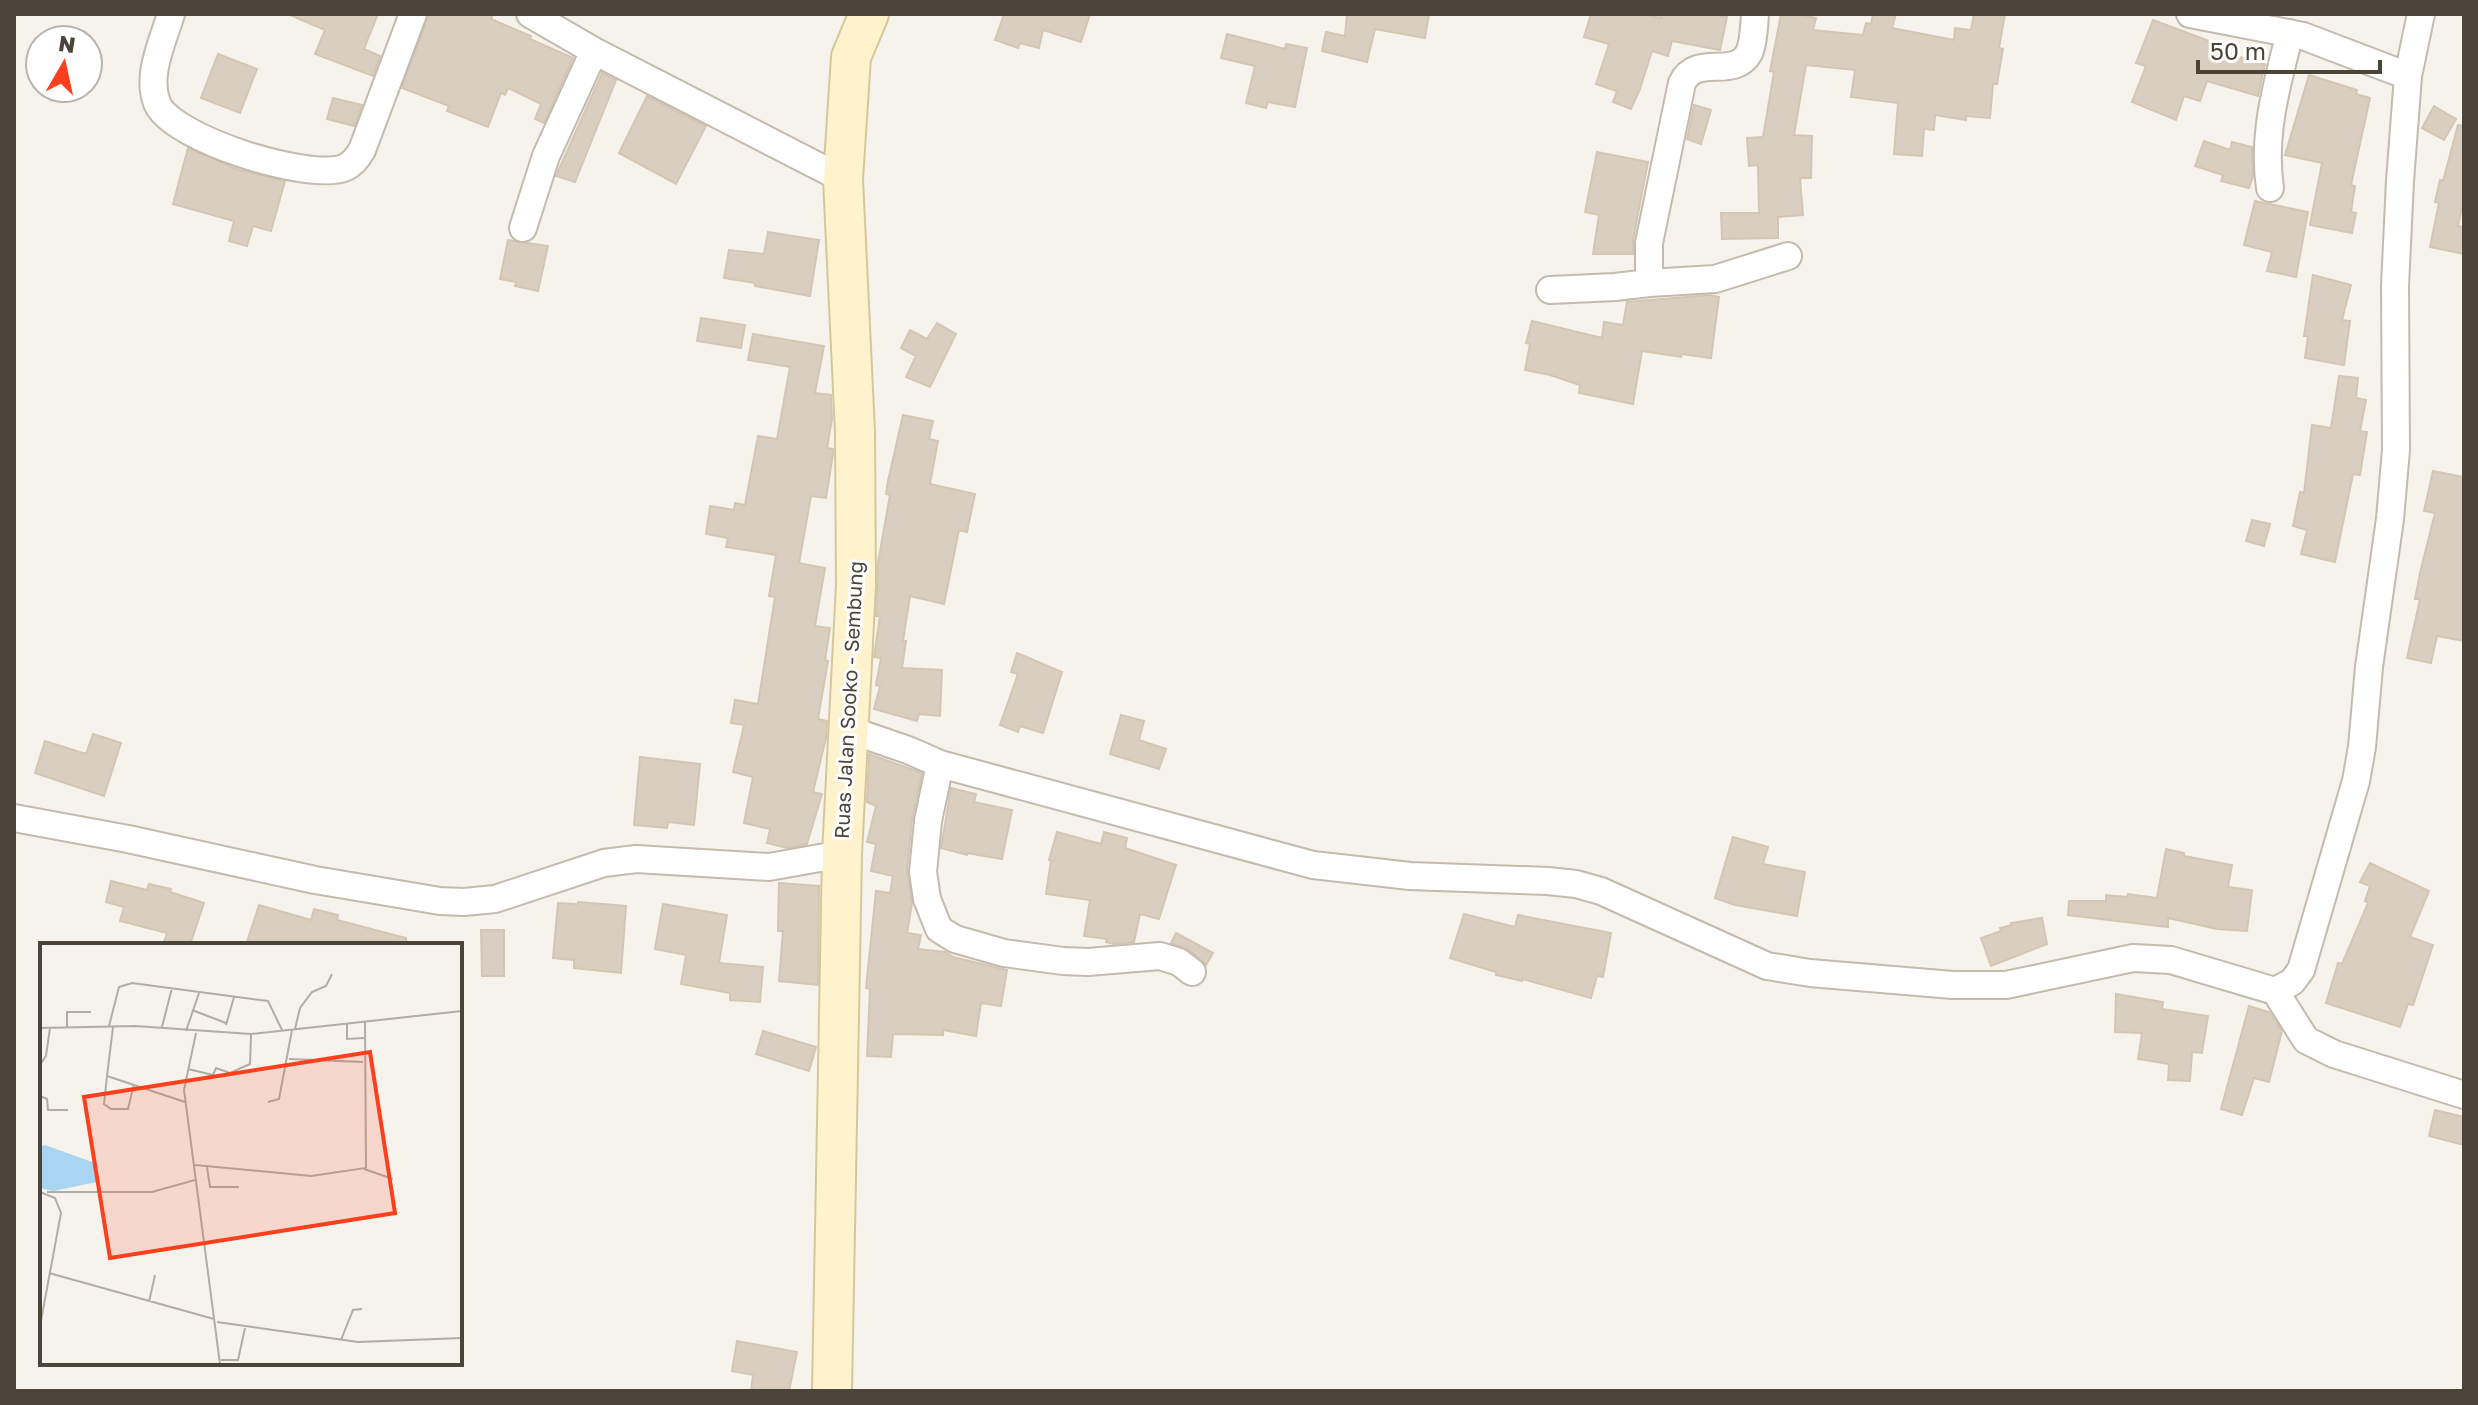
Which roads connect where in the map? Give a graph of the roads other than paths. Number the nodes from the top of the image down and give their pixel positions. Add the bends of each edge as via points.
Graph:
1 (171, 14) edge
2 (413, 14) edge
3 (530, 14) edge
4 (869, 14) edge
5 (1755, 14) edge
6 (2190, 14) edge
7 (2421, 14) edge
8 (2290, 33) junction
9 (594, 51) junction
10 (2408, 76) junction
11 (843, 179) junction
12 (2270, 188) dead end
13 (523, 228) dead end
14 (1788, 256) dead end
15 (1649, 283) junction
16 (1550, 290) dead end
17 (847, 729) junction
18 (940, 764) junction
19 (14, 818) edge
20 (842, 854) junction
21 (1192, 972) dead end
22 (2275, 991) junction
23 (2464, 1095) edge
24 (832, 1391) edge

1 - 2 street via 154,71 161,111 211,144 322,170 345,168 362,150
3 - 9 street
4 - 11 main road, Ruas Jalan Sooko - Sembung via 851,57
5 - 15 street via 1747,57 1734,66 1695,68 1682,83 1649,243
6 - 8 street
7 - 10 street
8 - 10 street
8 - 12 street via 2270,116
9 - 11 street
9 - 13 street via 546,156
10 - 22 street via 2395,286 2396,450 2362,747 2301,970
11 - 17 main road, Ruas Jalan Sooko - Sembung via 855,432 856,585
14 - 15 street via 1715,279
15 - 16 street
17 - 18 street
17 - 20 main road, Ruas Jalan Sooko - Sembung
18 - 21 street via 923,872 939,929 1004,953 1088,962 1160,956
18 - 22 street via 1313,865 1576,884 1767,966 1795,971 2006,985 2109,962 2154,958
19 - 20 street via 440,901 495,899 615,861 769,867
20 - 24 main road, Ruas Jalan Sooko - Sembung
22 - 23 street via 2301,1035 2315,1046

